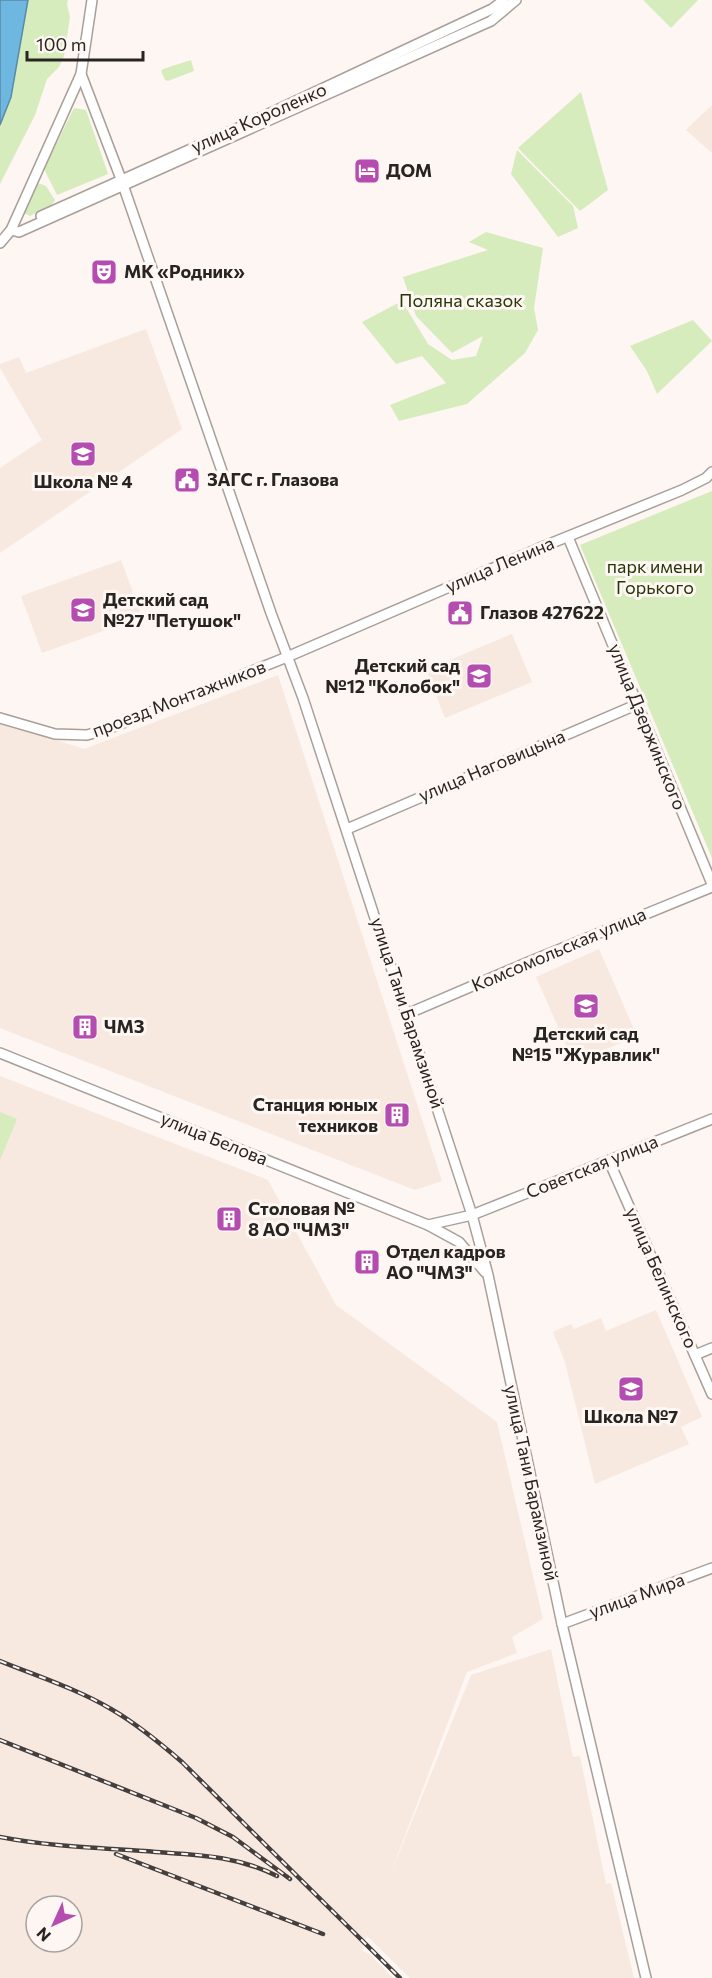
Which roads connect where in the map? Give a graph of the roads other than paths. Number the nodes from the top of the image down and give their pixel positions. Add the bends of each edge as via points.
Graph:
1 (92, 0) edge
2 (504, 0) edge
3 (516, 0) edge
4 (81, 74) junction
5 (122, 183) junction
6 (15, 231) junction
7 (1, 241) edge
8 (712, 472) edge
9 (568, 537) junction
10 (287, 657) junction
11 (638, 704) junction
12 (0, 718) edge
13 (347, 829) junction
14 (712, 886) edge
15 (407, 1014) junction
16 (0, 1053) edge
17 (712, 1119) edge
18 (609, 1161) junction
19 (472, 1215) junction
20 (428, 1225) junction
21 (488, 1275) junction
22 (712, 1348) edge
23 (696, 1355) junction
24 (712, 1394) edge
25 (712, 1568) edge
26 (562, 1624) junction
27 (646, 1978) edge

1 - 4 street
2 - 5 street, улица Короленко
3 - 5 street, улица Короленко via 490,21
4 - 5 street, улица Тани Барамзиной
4 - 6 street
5 - 6 street, улица Короленко
5 - 6 street, улица Короленко via 110,193
5 - 10 street, улица Тани Барамзиной
6 - 7 street
8 - 9 street, улица Ленина via 693,486
9 - 10 street, улица Ленина
9 - 11 street, улица Дзержинского
10 - 12 street, проезд Монтажников via 87,735 55,734
10 - 13 street, улица Тани Барамзиной
11 - 13 street, улица Наговицына
11 - 14 street, улица Дзержинского
13 - 15 street, улица Тани Барамзиной
14 - 15 street, Комсомольская улица
15 - 19 street, улица Тани Барамзиной
16 - 20 street, улица Белова
17 - 18 street, Советская улица
18 - 19 street, Советская улица
18 - 23 street, улица Белинского
19 - 20 street
19 - 21 street, улица Тани Барамзиной
20 - 21 street, улица Белова via 459,1242
21 - 26 street, улица Тани Барамзиной
22 - 23 street
23 - 24 street, улица Белинского
25 - 26 street, улица Мира
26 - 27 street, улица Тани Барамзиной

